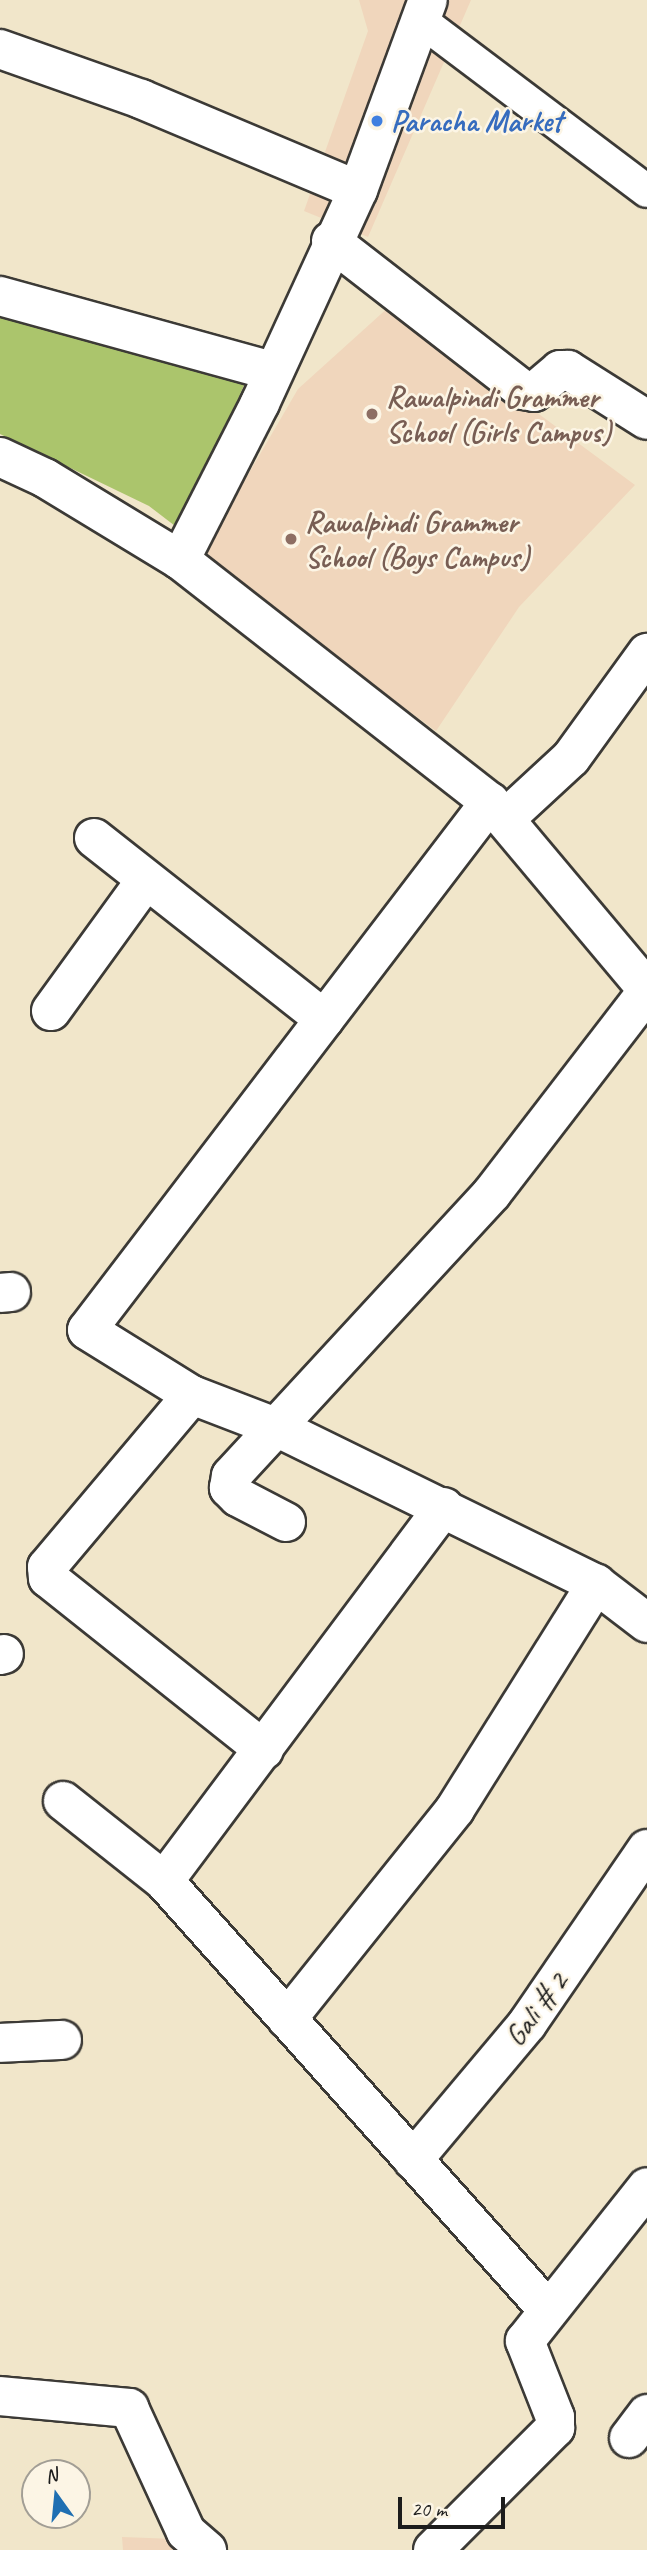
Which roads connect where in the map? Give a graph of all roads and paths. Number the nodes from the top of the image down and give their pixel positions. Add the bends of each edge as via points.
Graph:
1 (420, 7) edge
2 (0, 49) edge
3 (358, 190) junction
4 (647, 191) edge
5 (331, 242) junction
6 (0, 296) edge
7 (273, 371) junction
8 (647, 419) edge
9 (0, 457) edge
10 (180, 560) junction
11 (647, 653) edge
12 (498, 810) junction
13 (94, 838) dead end
14 (146, 880) junction
15 (647, 990) edge
16 (51, 1011) dead end
17 (324, 1019) junction
18 (192, 1395) junction
19 (278, 1428) junction
20 (444, 1507) junction
21 (286, 1522) dead end
22 (596, 1584) junction
23 (647, 1623) edge
24 (264, 1750) junction
25 (63, 1801) dead end
26 (647, 1849) edge
27 (164, 1881) junction
28 (287, 2019) junction
29 (62, 2040) dead end
30 (0, 2043) edge
31 (413, 2160) junction
32 (643, 2202) edge
33 (548, 2309) junction
34 (0, 2396) edge
35 (207, 2550) edge
36 (433, 2550) edge

1 - 3 street
1 - 4 street
2 - 3 street via 141,99
3 - 5 street
5 - 7 street
5 - 8 street via 523,390 534,392 560,370 568,370
6 - 7 street
7 - 10 street
9 - 10 street via 45,478
10 - 12 street
11 - 12 street via 571,758
12 - 15 street
12 - 17 street
13 - 14 street
14 - 16 street
14 - 17 street
15 - 19 street via 492,1193
17 - 18 street via 87,1330
18 - 19 street
18 - 24 street via 47,1567 48,1578
19 - 20 street
19 - 21 street via 230,1476 229,1488
20 - 22 street
20 - 24 street
22 - 23 street
22 - 28 street via 455,1809
24 - 27 street
25 - 27 street
26 - 31 street, Gali # 2 via 527,2024
27 - 28 street
28 - 31 street
29 - 30 street
31 - 33 street
32 - 33 street
33 - 36 street via 524,2341 555,2417 555,2428
34 - 35 street via 130,2408 186,2532

